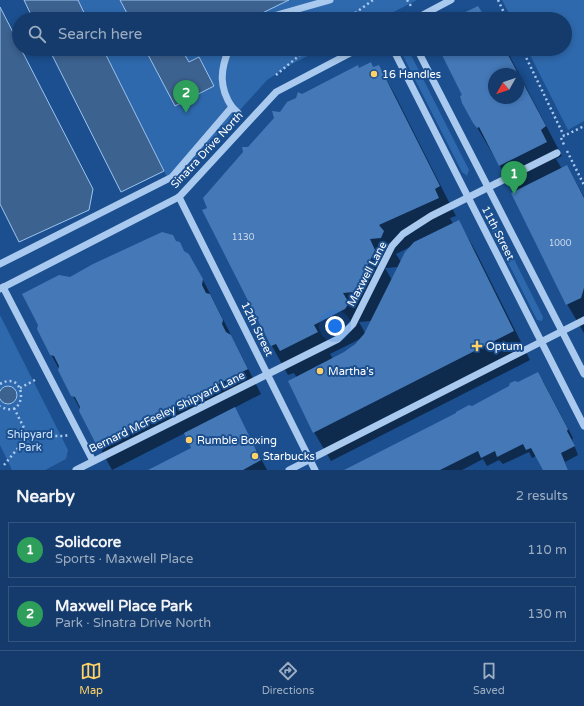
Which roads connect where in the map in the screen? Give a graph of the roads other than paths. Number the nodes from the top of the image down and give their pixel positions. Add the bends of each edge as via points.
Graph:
1 (330, 0) edge
2 (451, 0) edge
3 (288, 12) edge
4 (428, 12) edge
5 (226, 56) edge
6 (345, 56) edge
7 (397, 56) edge
8 (421, 56) edge
9 (232, 107) junction
10 (238, 113) dead end
11 (557, 153) dead end
12 (488, 188) junction
13 (179, 197) junction
14 (469, 198) junction
15 (0, 264) edge
16 (2, 288) edge
17 (584, 320) edge
18 (562, 332) junction
19 (541, 342) junction
20 (584, 374) edge
21 (267, 375) junction
22 (584, 426) edge
23 (310, 460) junction
24 (93, 461) junction
25 (76, 470) edge
26 (289, 470) edge
27 (315, 470) edge

1 - 3 street
2 - 4 street
5 - 9 street via 222,87
6 - 13 street, Sinatra Drive North via 276,92
7 - 14 street, 11th Street
8 - 12 street, 11th Street
9 - 10 street
9 - 15 street via 172,177
11 - 12 street, Maxwell Lane
12 - 14 street, Maxwell Lane
12 - 18 street, 11th Street
13 - 16 street, Sinatra Drive North
13 - 21 street, 12th Street
14 - 19 street, 11th Street
14 - 21 street, Maxwell Lane via 431,216 403,234 392,246 353,324 338,339
16 - 24 street
17 - 18 street
18 - 19 street
18 - 20 street, 11th Street
19 - 22 street, 11th Street
19 - 23 street
21 - 23 street, 12th Street
21 - 24 street, Bernard McFeeley Shipyard Lane
23 - 26 street
23 - 27 street, 12th Street
24 - 25 street, Bernard McFeeley Shipyard Lane

